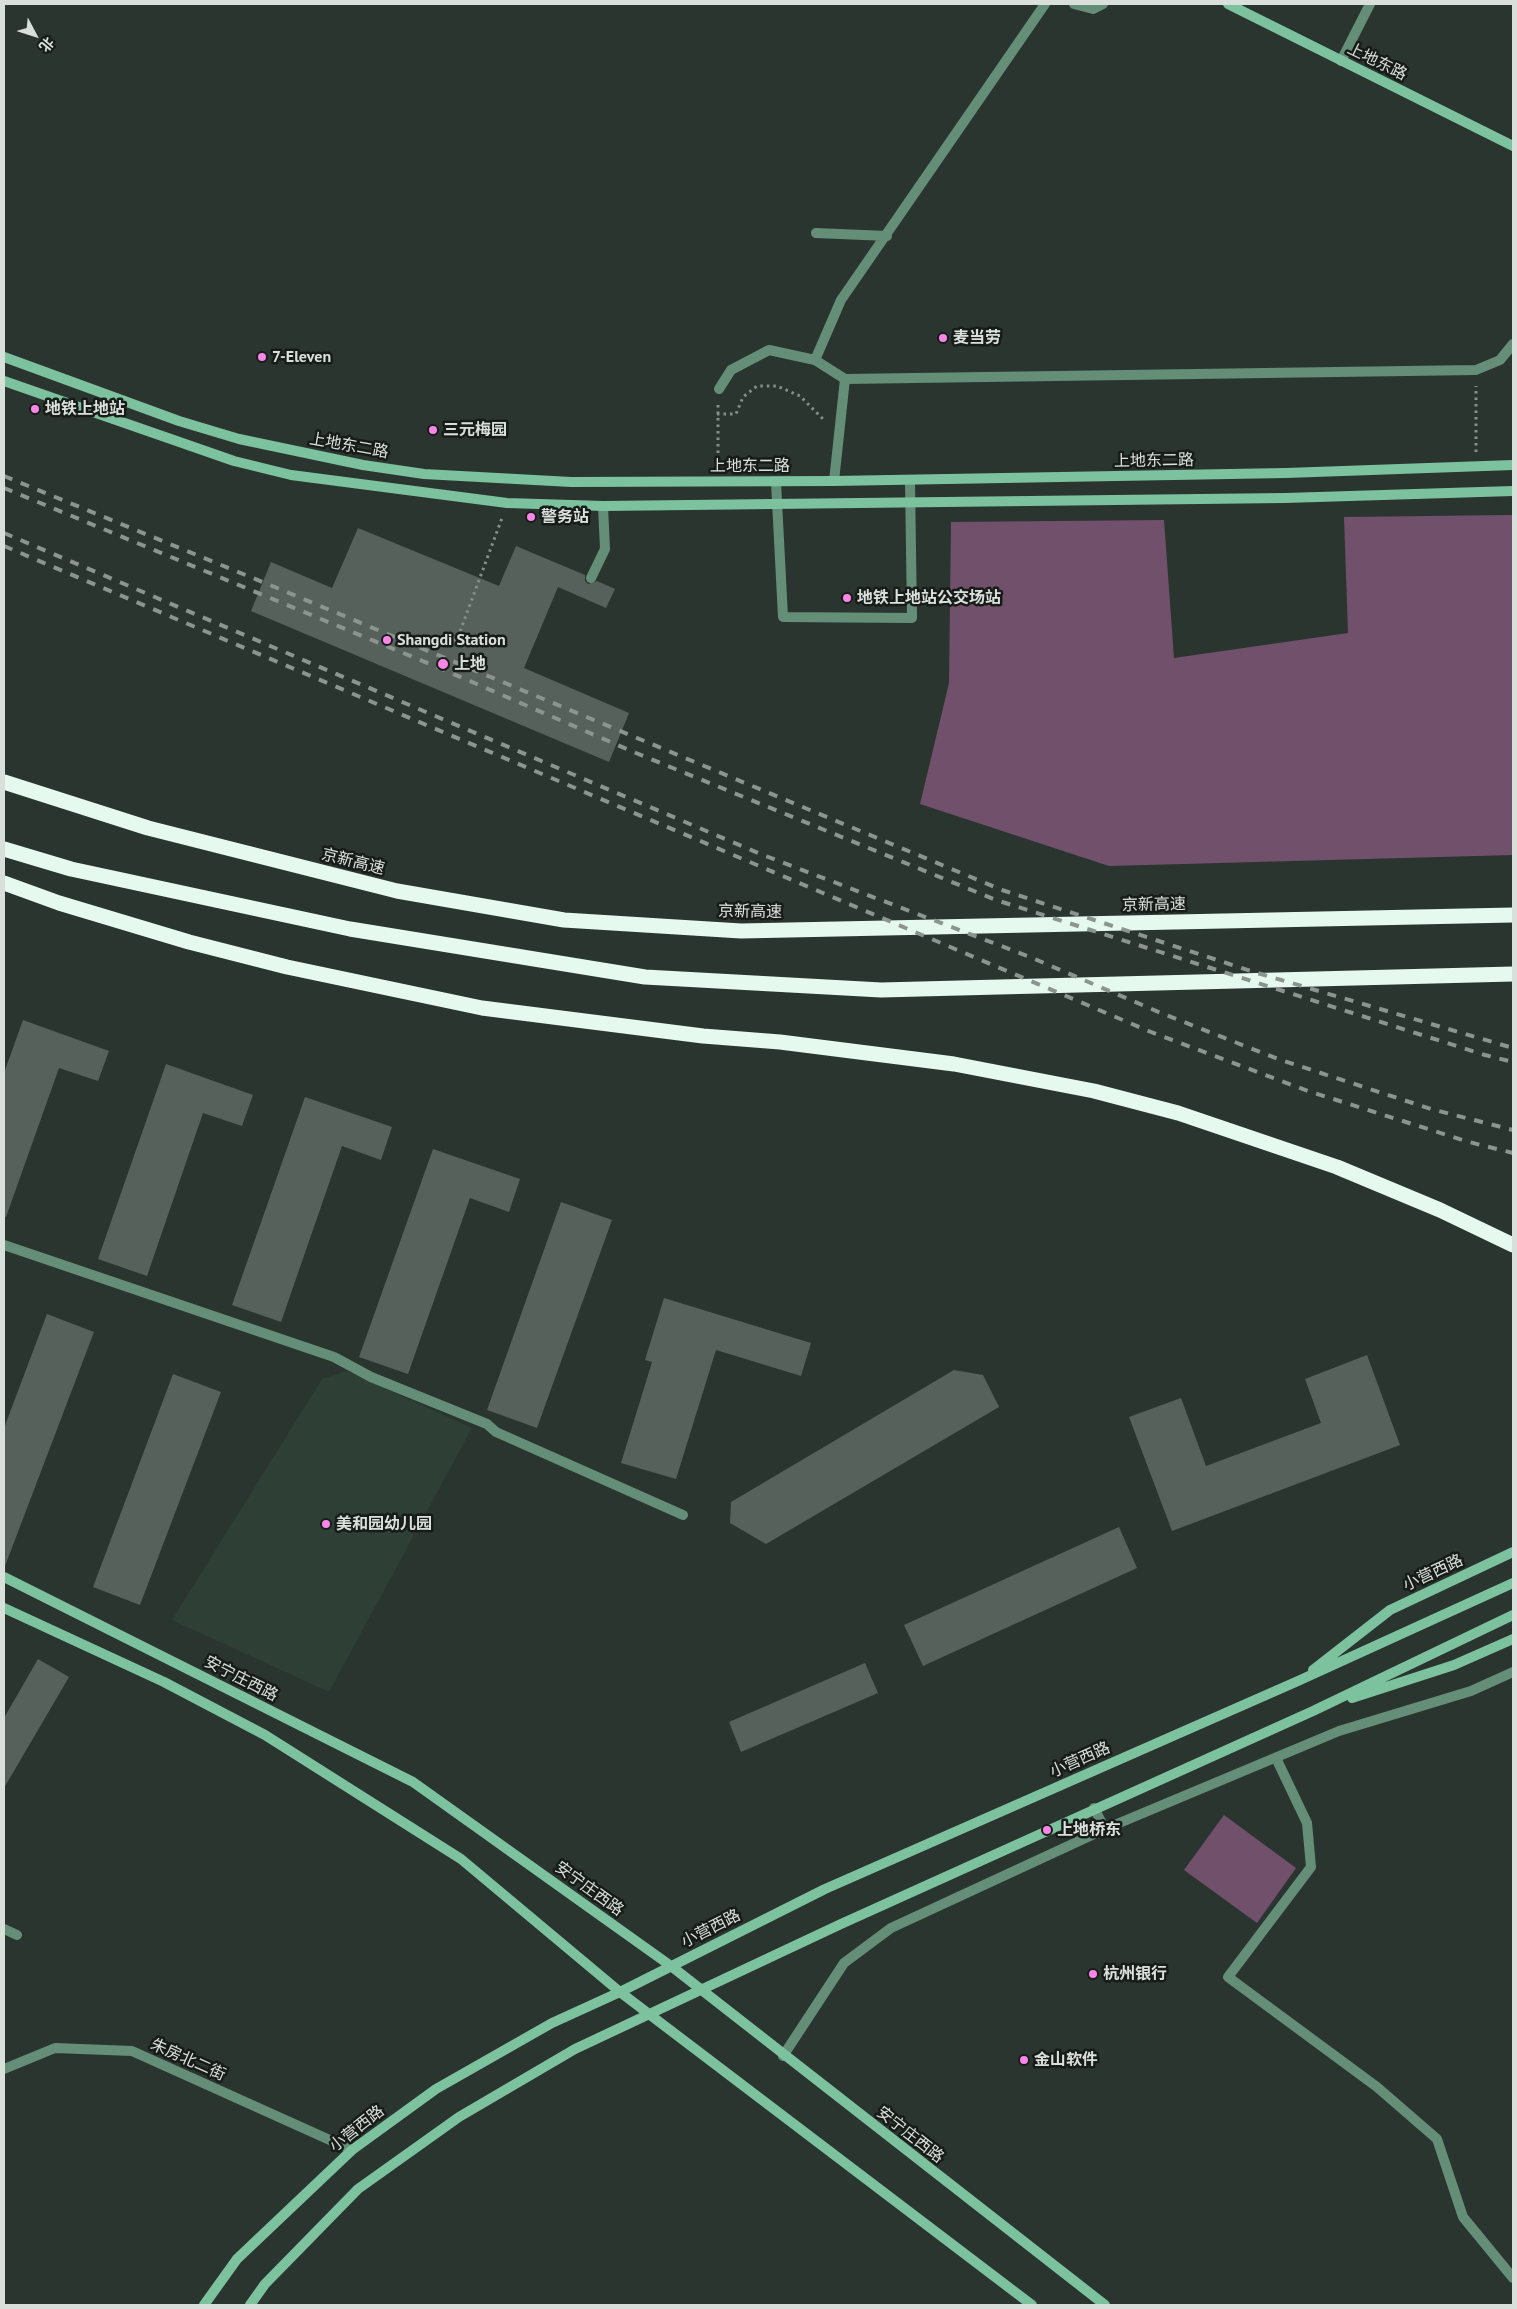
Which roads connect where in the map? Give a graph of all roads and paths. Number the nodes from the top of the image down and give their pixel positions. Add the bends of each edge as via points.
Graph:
1 (1046, 4) edge
2 (1074, 4) edge
3 (1103, 4) edge
4 (1228, 4) edge
5 (1370, 4) edge
6 (1341, 61) junction
7 (1513, 146) edge
8 (816, 233) dead end
9 (886, 236) junction
10 (1513, 344) edge
11 (4, 357) edge
12 (815, 360) junction
13 (1476, 370) junction
14 (845, 379) junction
15 (4, 381) edge
16 (719, 389) joint
17 (717, 414) junction
18 (840, 428) junction
19 (1513, 465) edge
20 (1476, 467) junction
21 (718, 481) junction
22 (910, 481) junction
23 (776, 482) junction
24 (834, 482) junction
25 (1513, 491) edge
26 (910, 502) junction
27 (507, 503) junction
28 (777, 504) junction
29 (603, 506) junction
30 (591, 578) dead end
31 (447, 636) dead end
32 (4, 782) edge
33 (4, 850) edge
34 (4, 883) edge
35 (1513, 915) edge
36 (1513, 974) edge
37 (4, 1245) edge
38 (1513, 1246) edge
39 (683, 1515) dead end
40 (1513, 1552) edge
41 (4, 1577) edge
42 (1513, 1583) edge
43 (4, 1608) edge
44 (1513, 1614) edge
45 (1513, 1639) edge
46 (1513, 1672) edge
47 (1298, 1681) junction
48 (1313, 1711) junction
49 (1276, 1758) junction
50 (1094, 1808) junction
51 (1105, 1829) junction
52 (4, 1928) edge
53 (17, 1935) dead end
54 (671, 1966) junction
55 (702, 1990) junction
56 (620, 1992) junction
57 (651, 2015) junction
58 (784, 2056) junction
59 (4, 2069) edge
60 (352, 2150) junction
61 (1513, 2278) edge
62 (204, 2305) edge
63 (250, 2305) edge
64 (1032, 2305) edge
65 (1104, 2305) edge

1 - 9 street
2 - 3 street via 1093,9
4 - 6 main road, 上地东路
5 - 6 street
6 - 7 main road, 上地东路
8 - 9 street
9 - 12 street via 841,300
10 - 13 street via 1500,360
11 - 21 main road, 上地东二路 via 205,430 362,465 494,479
12 - 14 street
12 - 16 street via 769,350 731,370
13 - 14 street
13 - 20 path
14 - 18 street
15 - 27 main road via 234,461 291,475
16 - 17 path
17 - 18 path via 736,414 743,397 757,386 777,386 800,396 829,426
17 - 21 path
18 - 24 street
19 - 20 main road, 上地东二路
20 - 22 main road, 上地东二路
21 - 23 main road, 上地东二路
22 - 24 main road, 上地东二路
22 - 26 street
23 - 24 main road, 上地东二路
23 - 28 street
25 - 26 main road via 1285,498
26 - 28 main road
26 - 28 street via 912,618 783,617
27 - 29 main road
27 - 31 path via 458,637 455,640
28 - 29 main road
29 - 30 street via 605,549
32 - 35 highway, 京新高速 via 148,828 397,891 564,920 741,931
33 - 36 highway via 71,869 350,929 645,977 881,990
34 - 38 highway via 59,903 243,956 482,1008 954,1064 1094,1091 1178,1113 1328,1164 1440,1210
37 - 39 street via 334,1357 371,1377 487,1424 496,1432
40 - 47 main road, 小营西路 via 1390,1610
41 - 54 main road, 安宁庄西路 via 413,1782
42 - 47 main road, 小营西路
43 - 56 main road via 164,1682 265,1735 461,1859
44 - 48 main road
45 - 48 main road via 1454,1665
46 - 49 street via 1471,1691 1339,1731
47 - 54 main road, 小营西路 via 825,1888
48 - 50 main road
49 - 51 street
49 - 61 street via 1307,1823 1311,1866 1228,1977 1377,2087 1437,2139 1463,2217
50 - 51 street
50 - 55 main road
51 - 58 street via 891,1928 844,1963
52 - 53 street
54 - 55 main road, 安宁庄西路
54 - 56 main road, 小营西路
55 - 57 main road
55 - 58 main road, 安宁庄西路
56 - 57 main road
56 - 60 main road, 小营西路 via 552,2023 436,2088
57 - 63 main road via 575,2049 460,2116 365,2183 265,2284
57 - 64 main road
58 - 65 main road, 安宁庄西路
59 - 60 street, 朱房北二街 via 55,2048 132,2051
60 - 62 main road, 小营西路 via 237,2259

